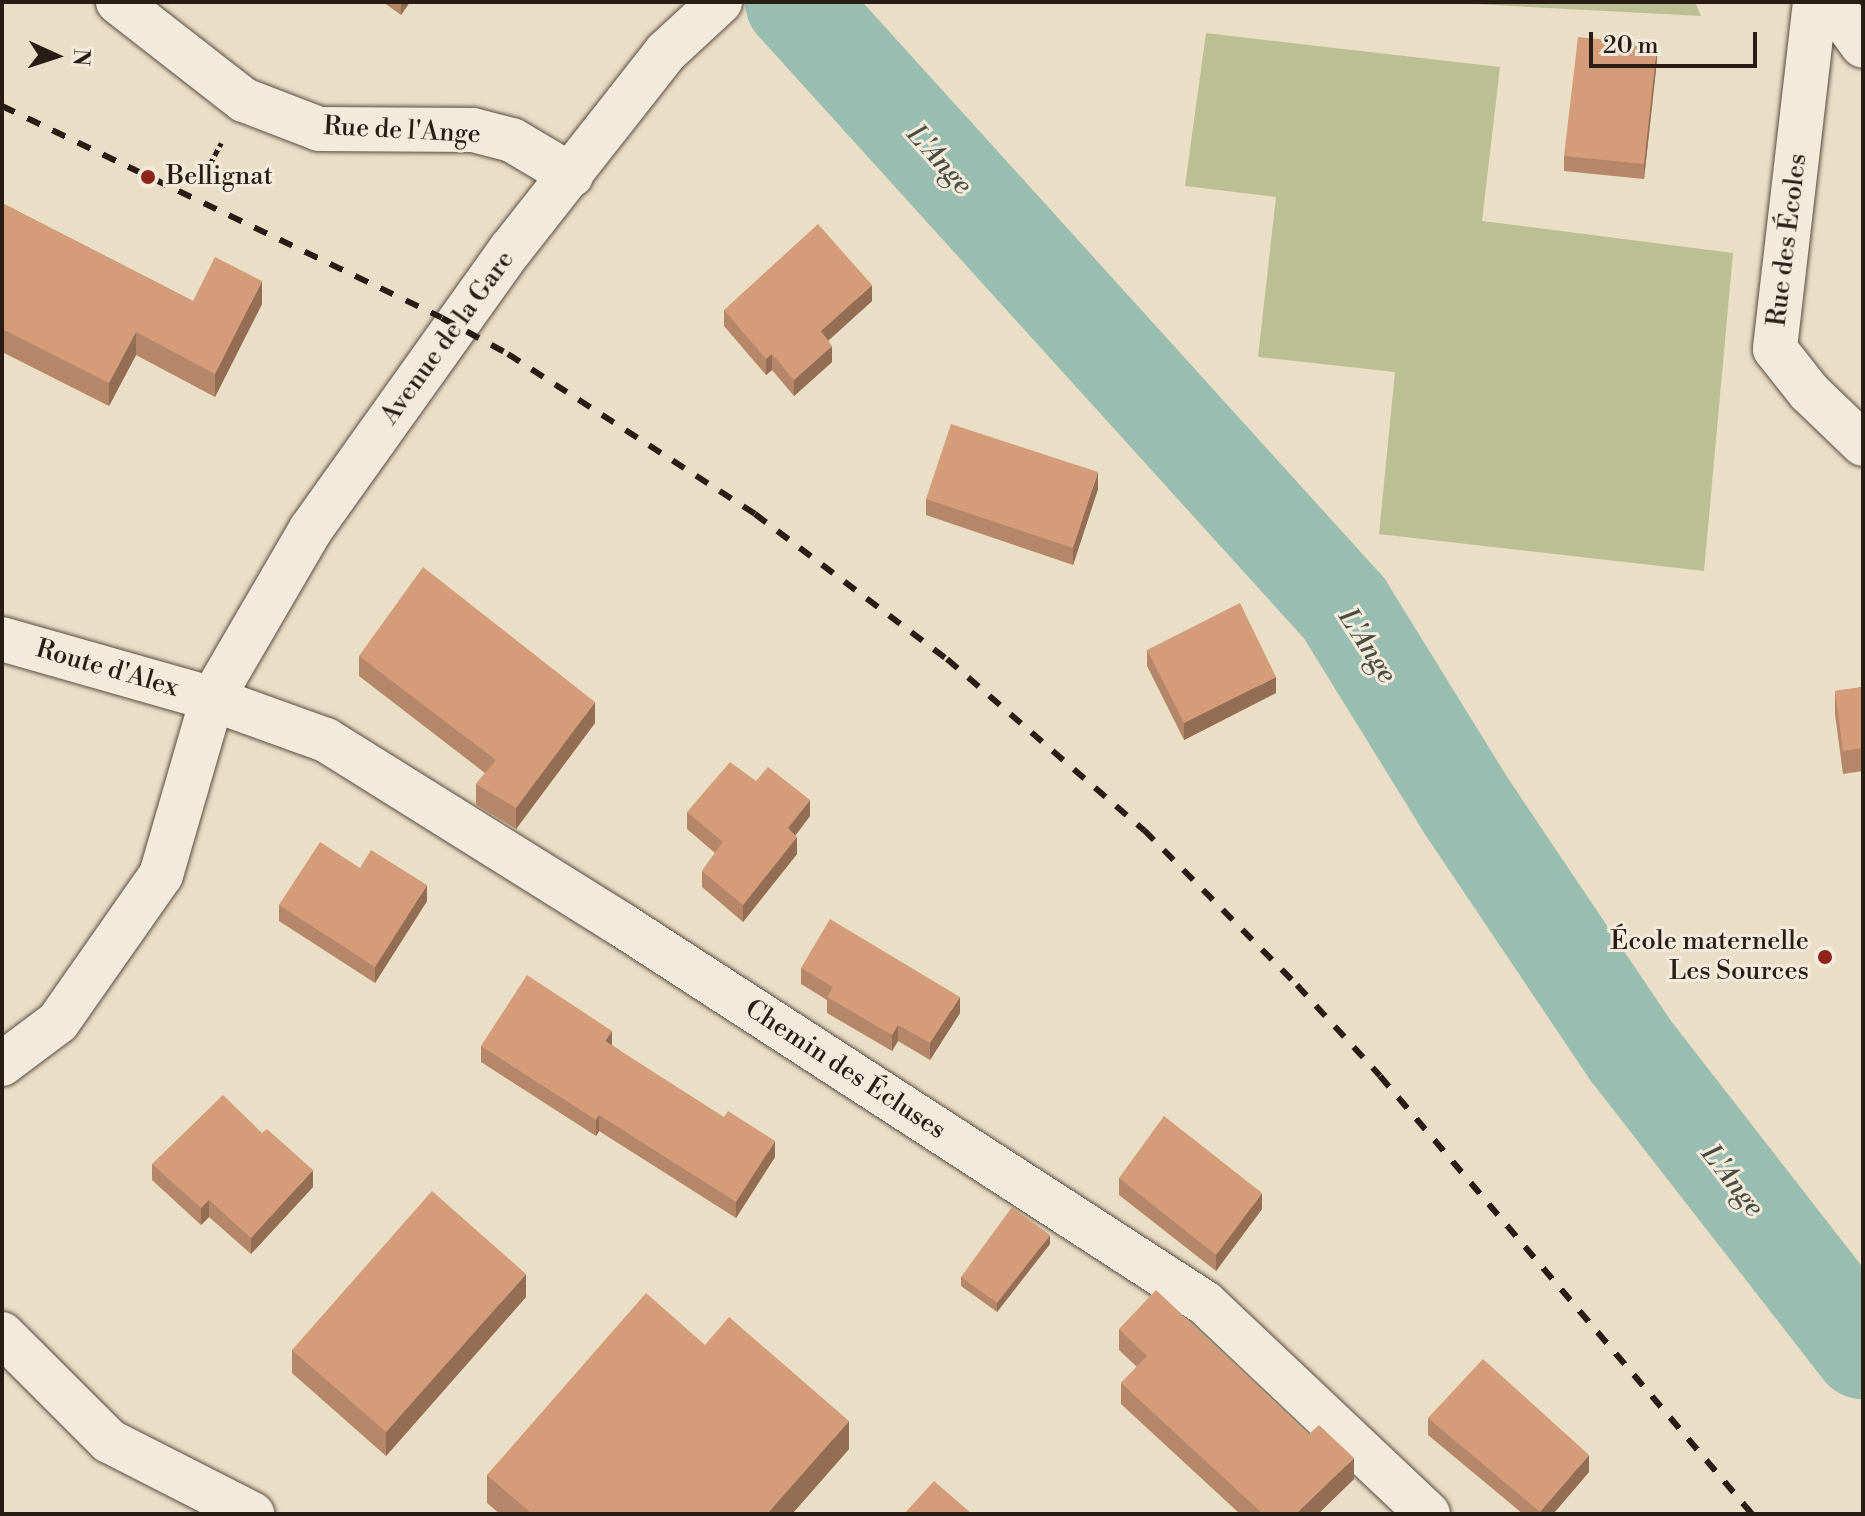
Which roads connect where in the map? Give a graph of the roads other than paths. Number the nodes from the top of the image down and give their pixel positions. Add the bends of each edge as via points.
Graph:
1 (118, 2) edge
2 (720, 2) edge
3 (1815, 2) edge
4 (1831, 2) edge
5 (1863, 46) edge
6 (571, 175) junction
7 (1863, 444) edge
8 (2, 639) edge
9 (212, 699) junction
10 (2, 1064) edge
11 (2, 1334) edge
12 (252, 1514) edge
13 (1428, 1514) edge

1 - 6 street, Rue de l'Ange via 244,100 319,129 473,130 512,140
2 - 6 street, Avenue de la Gare via 666,52
3 - 7 street, Rue des Écoles via 1775,349 1809,392
4 - 5 street
6 - 9 street, Avenue de la Gare via 511,249 311,529
8 - 9 street, Route d'Alex
9 - 10 street, Avenue de la Gare via 161,875 58,1022
9 - 13 street, Chemin des Écluses via 326,740 1205,1303
11 - 12 street via 109,1441

